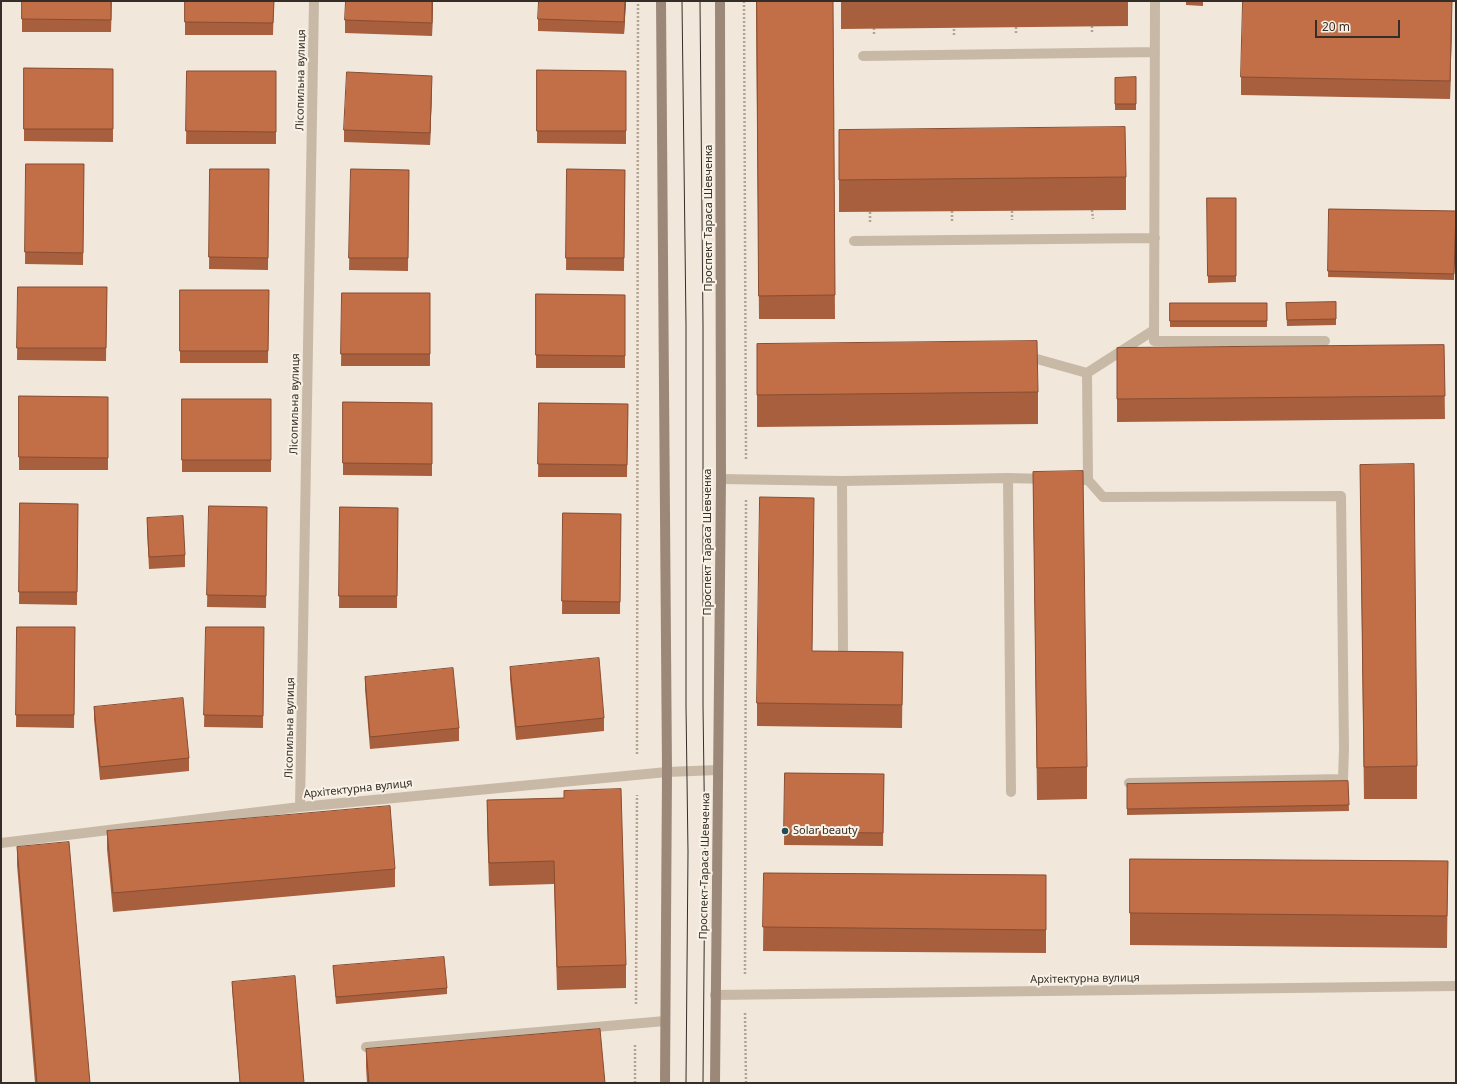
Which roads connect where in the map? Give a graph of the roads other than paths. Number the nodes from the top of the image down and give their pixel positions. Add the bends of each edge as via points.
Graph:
1 (314, 1) edge
2 (661, 1) edge
3 (720, 1) edge
4 (1155, 1) edge
5 (1155, 52) junction
6 (863, 56) dead end
7 (1155, 238) junction
8 (854, 241) dead end
9 (1154, 330) junction
10 (1325, 341) dead end
11 (1013, 359) edge
12 (1087, 373) junction
13 (1008, 478) junction
14 (721, 479) junction
15 (1088, 480) junction
16 (842, 481) junction
17 (842, 652) edge
18 (718, 770) junction
19 (668, 772) junction
20 (1129, 783) edge
21 (1011, 792) dead end
22 (300, 807) junction
23 (1, 843) edge
24 (1456, 986) edge
25 (715, 994) junction
26 (665, 1021) junction
27 (366, 1046) dead end
28 (665, 1083) edge
29 (715, 1083) edge

1 - 22 street, Лісопильна вулиця
2 - 19 main road
3 - 14 main road, Проспект Тараса Шевченка
4 - 5 street
5 - 6 street
5 - 7 street
7 - 8 street
7 - 9 street
9 - 10 street via 1154,341
9 - 12 street
11 - 12 street via 1037,359
12 - 15 street
13 - 15 street
13 - 16 street
13 - 21 street
14 - 16 street
14 - 18 main road, Проспект Тараса Шевченка
15 - 20 street via 1103,497 1341,496 1343,779
16 - 17 street
18 - 19 street, Архітектурна вулиця
18 - 25 main road, Проспект Тараса Шевченка
19 - 22 street, Архітектурна вулиця
19 - 26 main road
22 - 23 street, Архітектурна вулиця
24 - 25 street, Архітектурна вулиця
25 - 29 main road, Проспект Тараса Шевченка
26 - 27 street
26 - 28 main road

